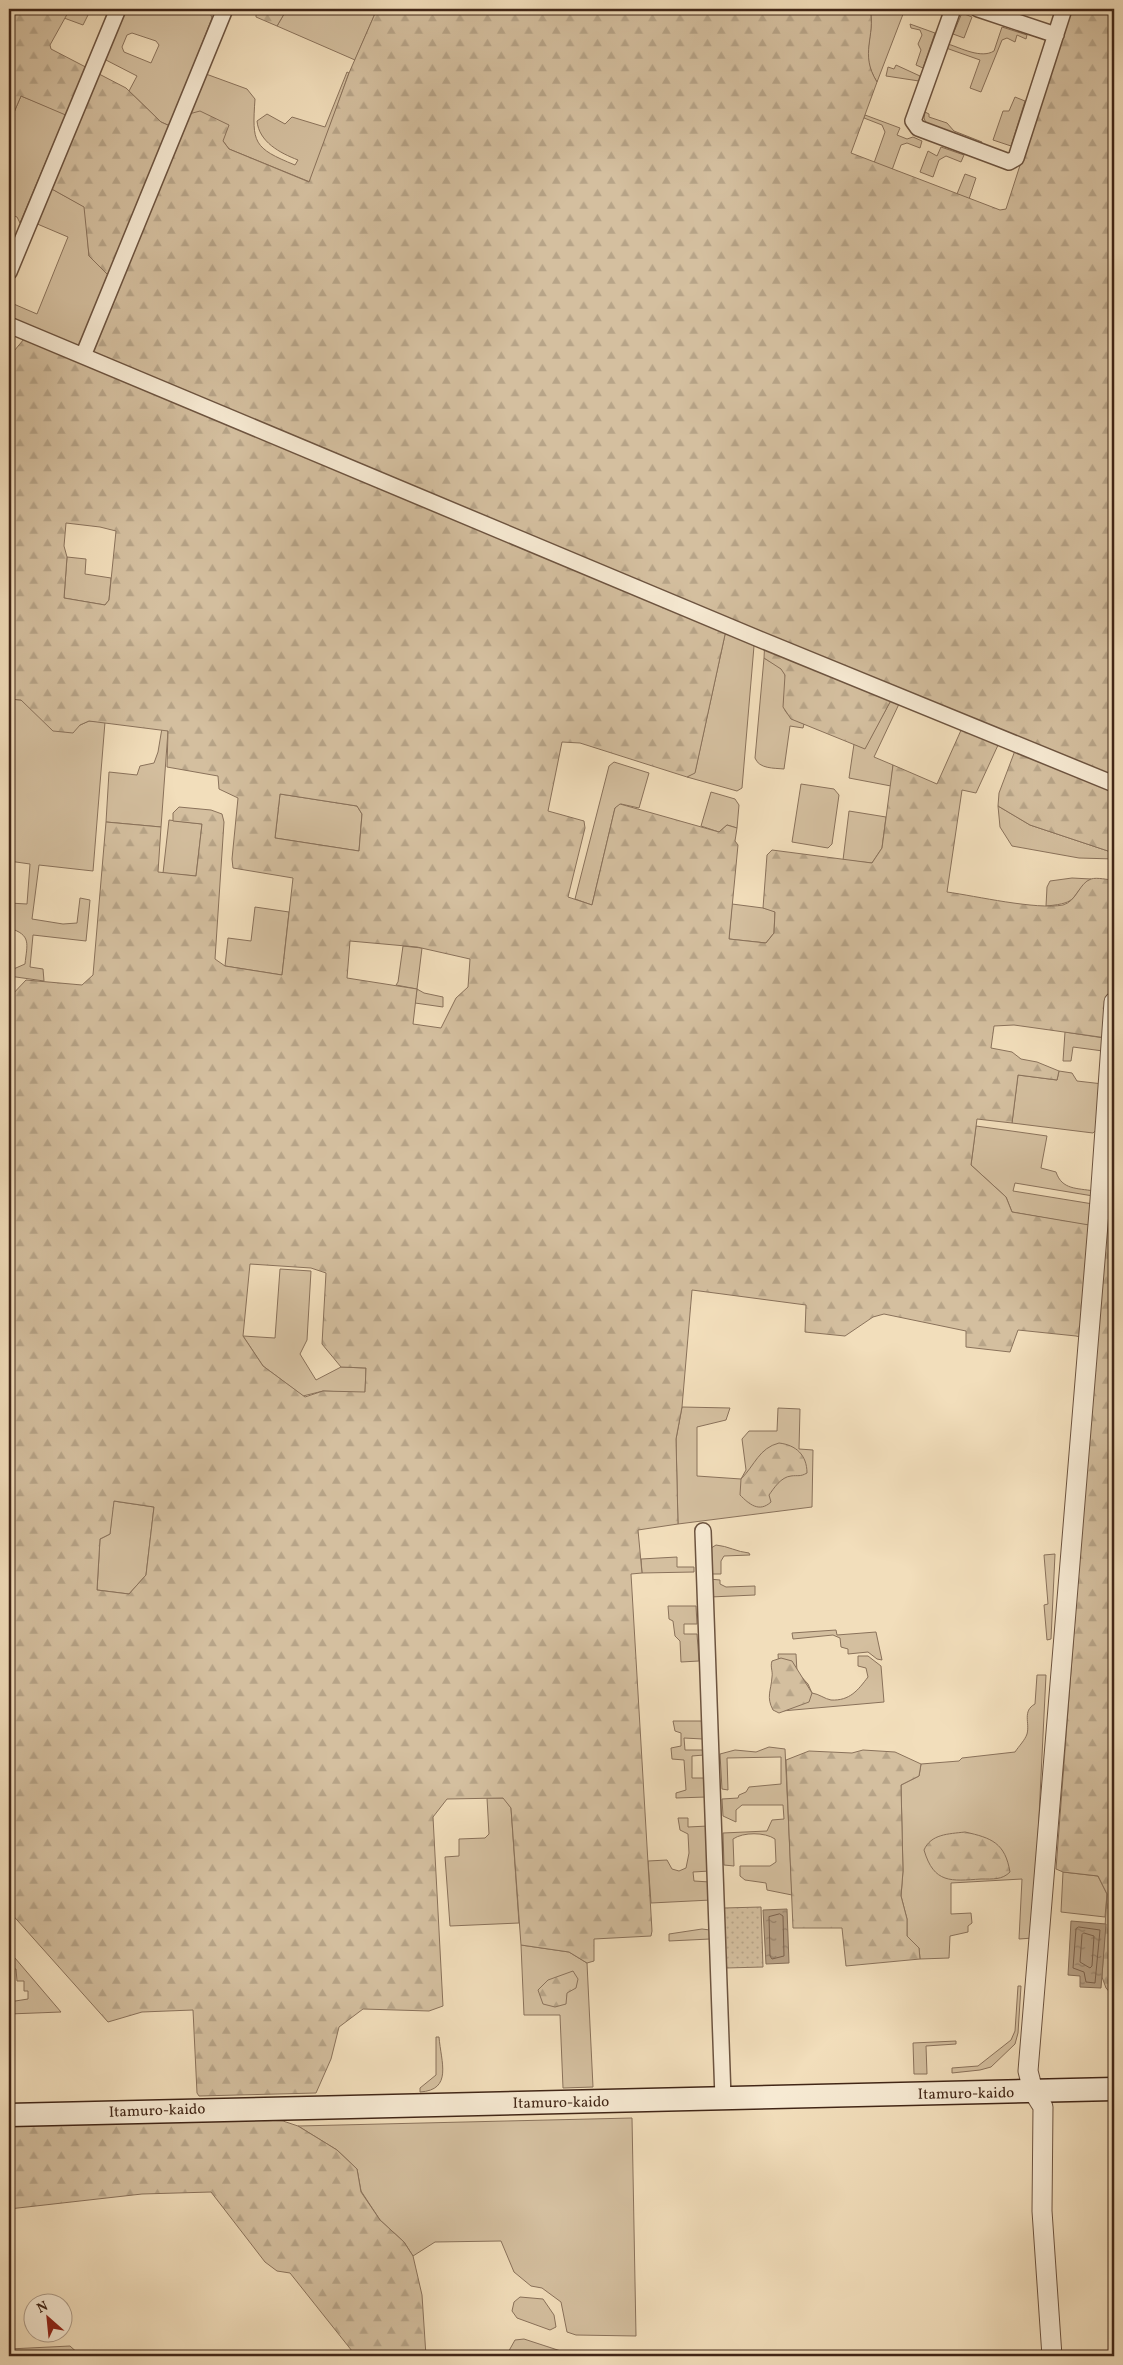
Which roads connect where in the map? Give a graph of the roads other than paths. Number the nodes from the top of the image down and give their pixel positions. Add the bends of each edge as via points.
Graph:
1 (118, 9) edge
2 (223, 9) edge
3 (953, 9) edge
4 (978, 9) edge
5 (1064, 9) edge
6 (1056, 35) junction
7 (9, 272) edge
8 (9, 325) edge
9 (83, 356) junction
10 (1114, 784) edge
11 (1114, 1002) edge
12 (704, 1531) dead end
13 (1114, 2089) edge
14 (1033, 2091) junction
15 (723, 2098) junction
16 (9, 2115) edge
17 (1052, 2356) edge

1 - 7 street
2 - 9 street
3 - 6 street via 913,121 918,128 1009,162 1016,158
4 - 6 street
5 - 6 street
8 - 9 street
9 - 10 street
11 - 14 street via 1100,1210 1028,2072
12 - 15 street
13 - 14 main road, Itamuro-kaido
14 - 15 main road, Itamuro-kaido
14 - 17 street via 1043,2107 1042,2211
15 - 16 main road, Itamuro-kaido

